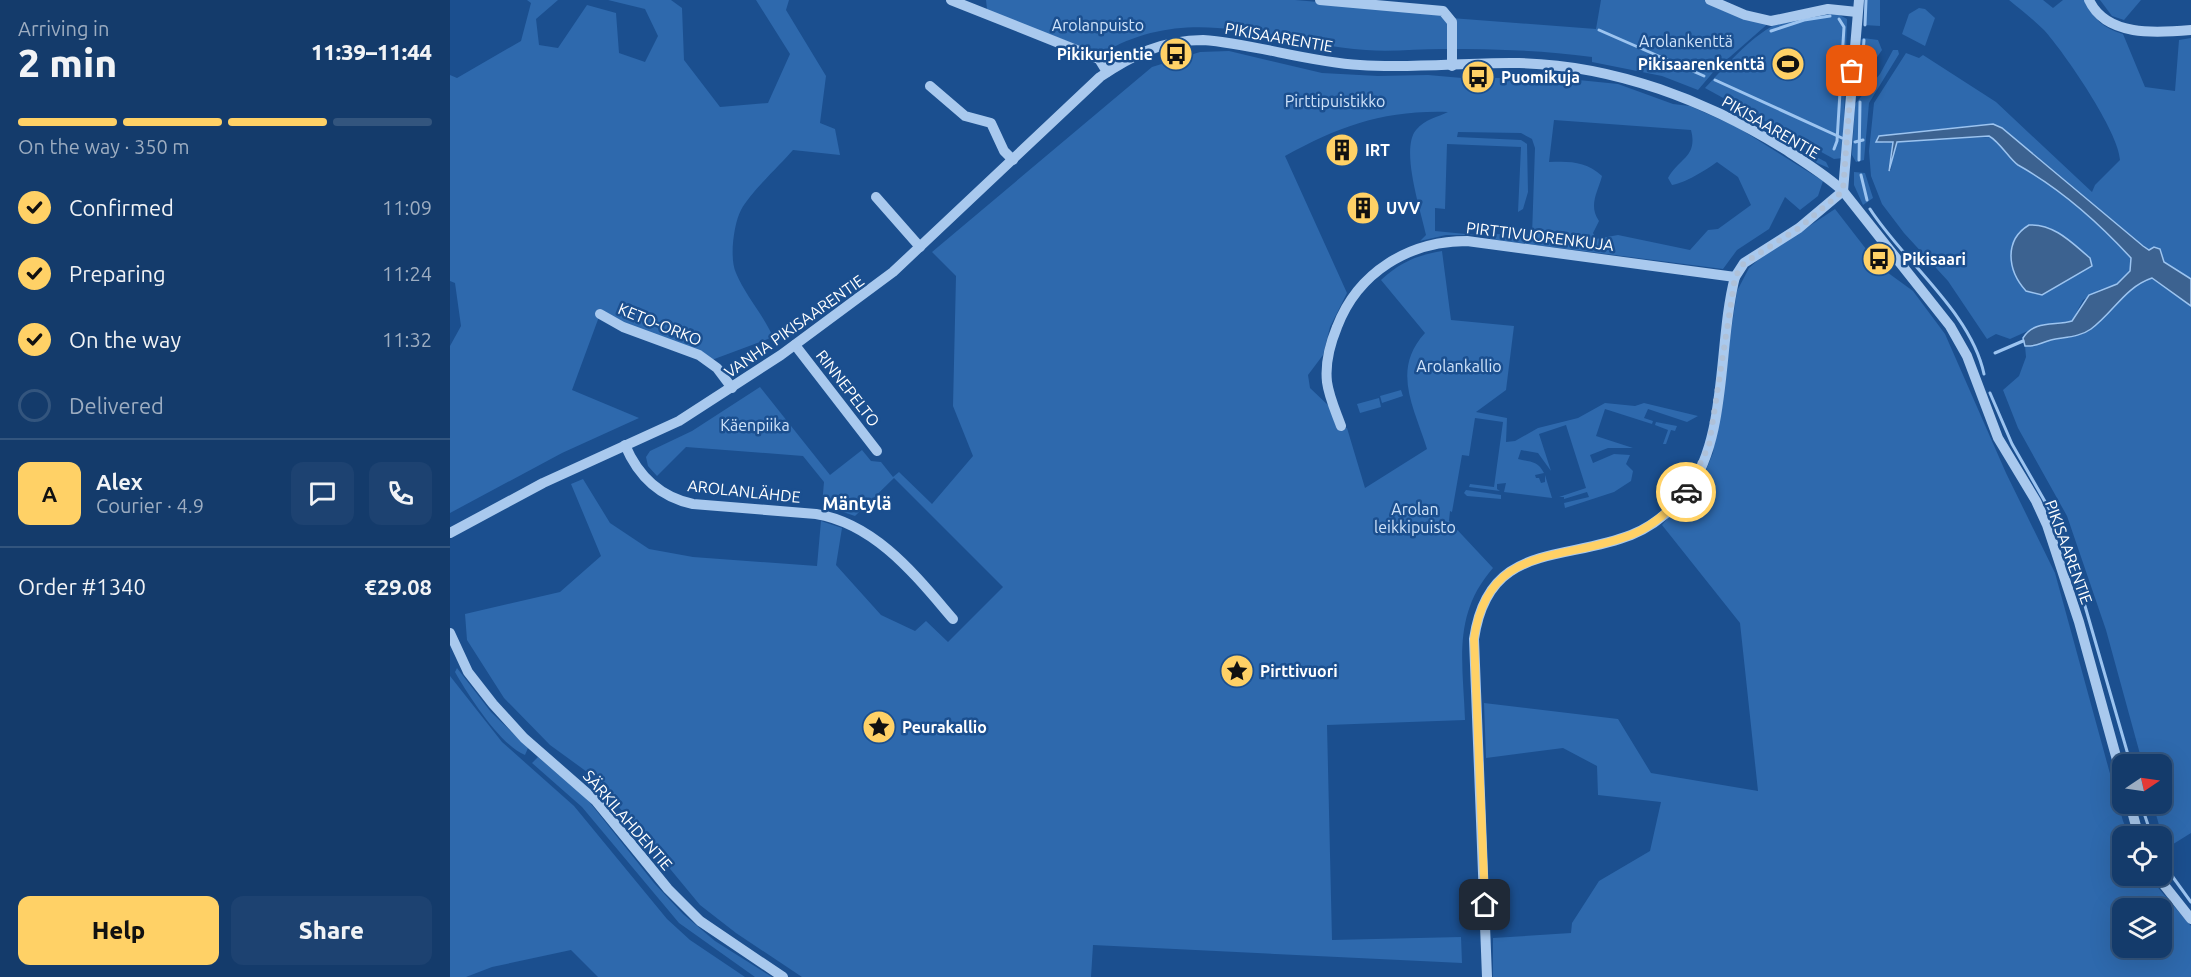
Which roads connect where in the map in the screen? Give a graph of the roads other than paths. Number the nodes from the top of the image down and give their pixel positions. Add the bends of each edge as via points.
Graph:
1 (951, 0) edge
2 (1320, 0) edge
3 (1710, 0) edge
4 (1859, 0) edge
5 (2089, 0) edge
6 (979, 5) edge
7 (1857, 12) junction
8 (2191, 30) edge
9 (1452, 66) junction
10 (1107, 72) junction
11 (930, 86) dead end
12 (1013, 160) junction
13 (1843, 191) junction
14 (876, 197) dead end
15 (920, 247) junction
16 (1735, 277) junction
17 (600, 314) dead end
18 (795, 345) junction
19 (732, 388) junction
20 (1341, 426) dead end
21 (625, 445) junction
22 (877, 451) dead end
23 (450, 533) edge
24 (953, 619) dead end
25 (450, 633) edge
26 (2115, 754) edge
27 (2165, 886) edge
28 (2191, 919) edge
29 (783, 977) edge
30 (1487, 977) edge

1 - 6 street
2 - 9 street via 1443,11 1452,22
3 - 7 street via 1771,21 1828,9
4 - 7 street
5 - 8 street via 2104,20 2117,26 2153,31
6 - 10 street via 1100,59
7 - 13 street
9 - 10 street, PIKISAARENTIE via 1359,65 1220,41 1185,40 1146,50
9 - 13 street, PIKISAARENTIE via 1545,65 1606,74 1653,87 1724,115 1766,137
10 - 12 street, VANHA PIKISAARENTIE
11 - 12 street via 965,116 992,123 1004,151
12 - 15 street, VANHA PIKISAARENTIE
13 - 16 street via 1799,228 1744,263
13 - 26 street, PIKISAARENTIE via 1950,326 1967,356 1998,438 2047,525
14 - 15 street
15 - 18 street, VANHA PIKISAARENTIE via 867,294
16 - 20 street, PIRTTIVUORENKUJA via 1467,241 1411,250 1363,282 1340,318 1327,375
16 - 30 street via 1709,446 1688,490 1657,521 1639,531 1516,568 1494,585 1480,608 1474,639
17 - 19 street, KETO-ORKO via 623,327 699,355 717,368
18 - 19 street, VANHA PIKISAARENTIE
18 - 22 street, RINNEPELTO
19 - 21 street, VANHA PIKISAARENTIE via 680,421
21 - 23 street, VANHA PIKISAARENTIE
21 - 24 street, AROLANLÄHDE via 648,481 677,500 816,514 858,528 888,550
25 - 29 street, SÄRKILAHDENTIE via 468,672 493,704 524,738 596,801 668,889 700,921
27 - 28 street

